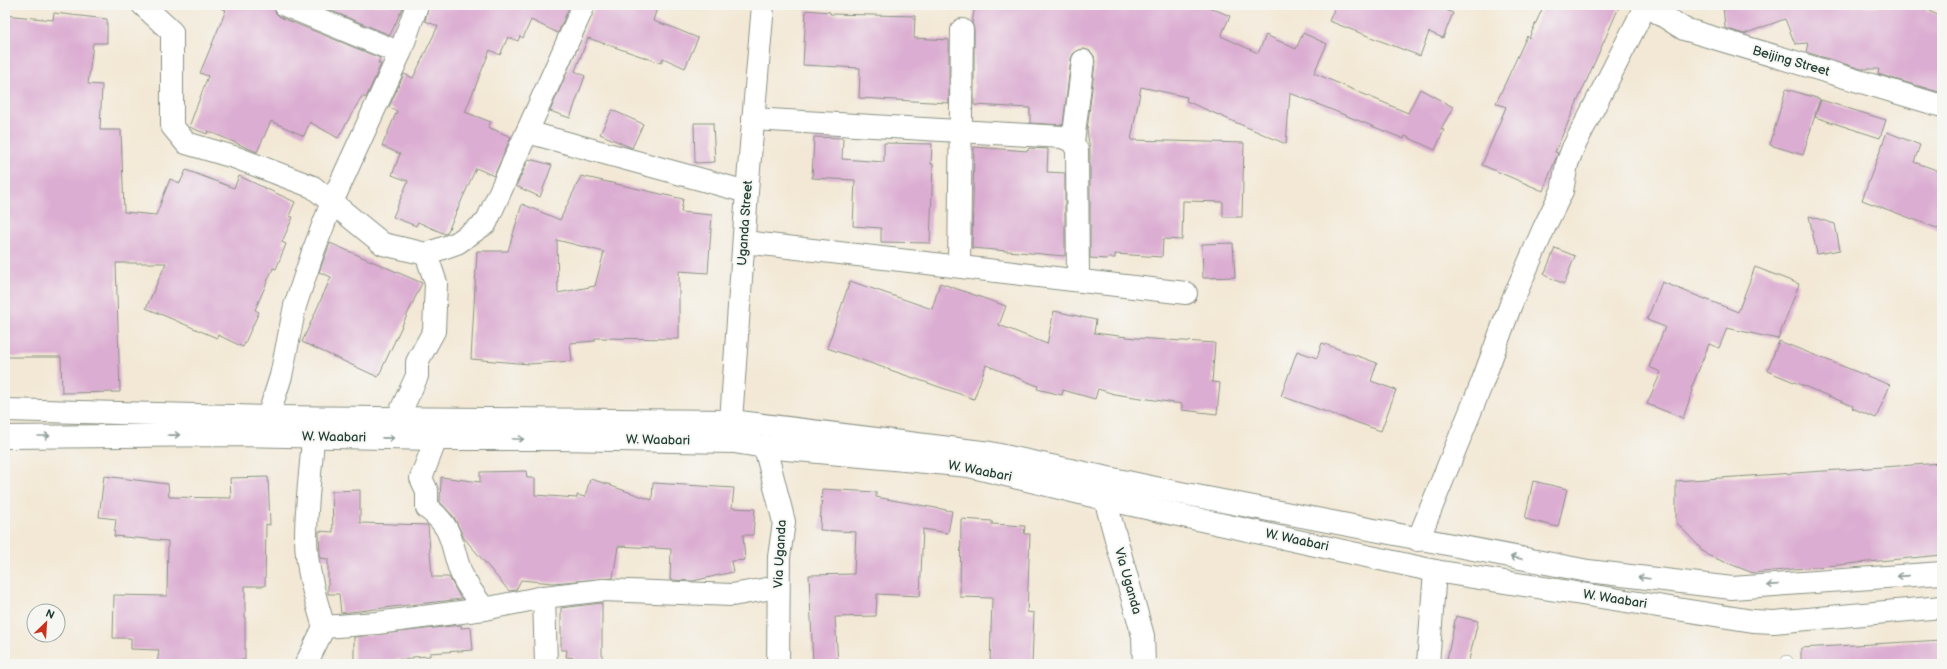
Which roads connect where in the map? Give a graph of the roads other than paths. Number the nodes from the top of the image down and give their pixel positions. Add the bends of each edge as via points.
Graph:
1 (143, 5) edge
2 (285, 5) edge
3 (417, 5) edge
4 (584, 5) edge
5 (1646, 5) edge
6 (760, 6) edge
7 (962, 30) dead end
8 (400, 52) junction
9 (1083, 61) dead end
10 (1942, 106) edge
11 (753, 119) junction
12 (962, 131) junction
13 (527, 132) junction
14 (1073, 142) junction
15 (747, 192) junction
16 (332, 202) junction
17 (744, 242) junction
18 (426, 254) junction
19 (959, 266) junction
20 (1078, 280) junction
21 (1186, 293) dead end
22 (5, 410) edge
23 (268, 417) junction
24 (397, 419) junction
25 (732, 431) junction
26 (5, 437) edge
27 (313, 437) junction
28 (436, 439) junction
29 (765, 447) junction
30 (1105, 499) junction
31 (1418, 540) junction
32 (1435, 571) junction
33 (1942, 573) edge
34 (778, 587) junction
35 (544, 597) junction
36 (1942, 607) edge
37 (484, 609) junction
38 (324, 627) junction
39 (306, 664) edge
40 (546, 664) edge
41 (778, 664) edge
42 (1144, 664) edge
43 (1428, 664) edge

1 - 16 street via 172,32 172,126 186,144 238,158 313,187
2 - 8 street
3 - 8 street
4 - 13 street
5 - 10 street, Beijing Street via 1684,29
5 - 31 street via 1573,148 1562,191 1511,304
6 - 11 street, Uganda Street
7 - 12 street
8 - 16 street
9 - 14 street
11 - 12 street
11 - 15 street, Uganda Street
12 - 14 street via 1062,137
12 - 19 street
13 - 15 street
13 - 18 street via 486,223 457,243
14 - 20 street via 1077,150
15 - 17 street, Uganda Street
16 - 18 street via 383,244
16 - 23 street via 295,306 281,376
17 - 19 street
17 - 25 street, Uganda Street
18 - 24 street via 436,283 434,331 417,362 417,376
19 - 20 street
20 - 21 street
22 - 23 street, W. Waabari
23 - 24 street, W. Waabari
24 - 25 street, W. Waabari
28 -> 25 street, W. Waabari
25 - 29 street, W. Waabari
25 - 31 street, W. Waabari via 990,453
26 -> 27 street, W. Waabari
27 -> 28 street, W. Waabari
27 - 38 street via 306,537 308,564 316,604
28 - 37 street via 421,478 427,491 427,508 440,517 452,537 462,576
29 - 30 street, W. Waabari via 969,466
29 - 34 street, Via Uganda via 784,522
30 - 32 street, W. Waabari
30 - 42 street, Via Uganda via 1143,636
33 -> 31 street, W. Waabari via 1732,588 1588,571
32 - 36 street, W. Waabari via 1753,621 1774,622
32 - 43 street
34 - 35 street via 732,595 603,590
34 - 41 street, Via Uganda
35 - 37 street
35 - 40 street
37 - 38 street
38 - 39 street

